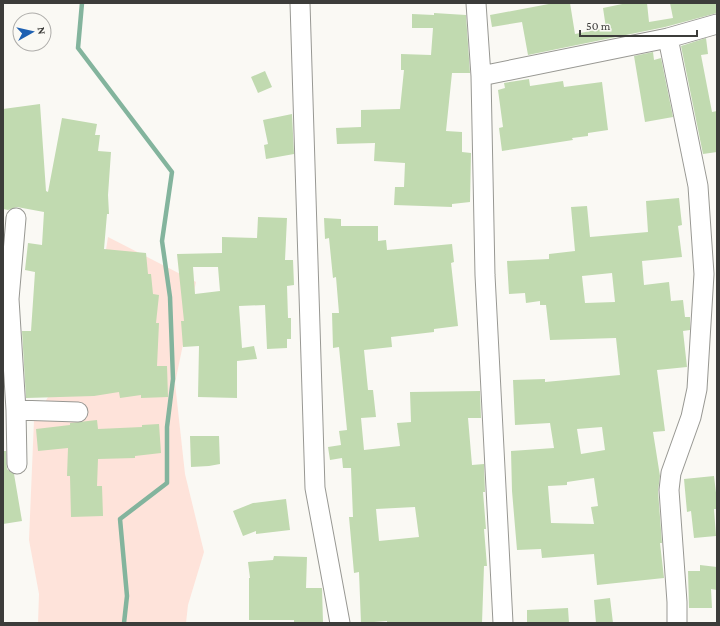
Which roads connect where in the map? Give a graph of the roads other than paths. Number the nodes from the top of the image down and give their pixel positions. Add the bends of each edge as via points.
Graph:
1 (300, 3) edge
2 (476, 3) edge
3 (717, 24) edge
4 (668, 38) junction
5 (481, 76) junction
6 (16, 218) dead end
7 (6, 299) edge
8 (16, 410) junction
9 (78, 412) dead end
10 (17, 464) dead end
11 (340, 623) edge
12 (503, 623) edge
13 (677, 623) edge

1 - 11 street via 315,488
2 - 5 street
3 - 4 street
4 - 5 street
4 - 13 street via 698,186 704,274 697,389 691,417 671,473 669,490
5 - 12 street via 485,275
6 - 7 street
7 - 8 street
8 - 9 street
8 - 10 street

